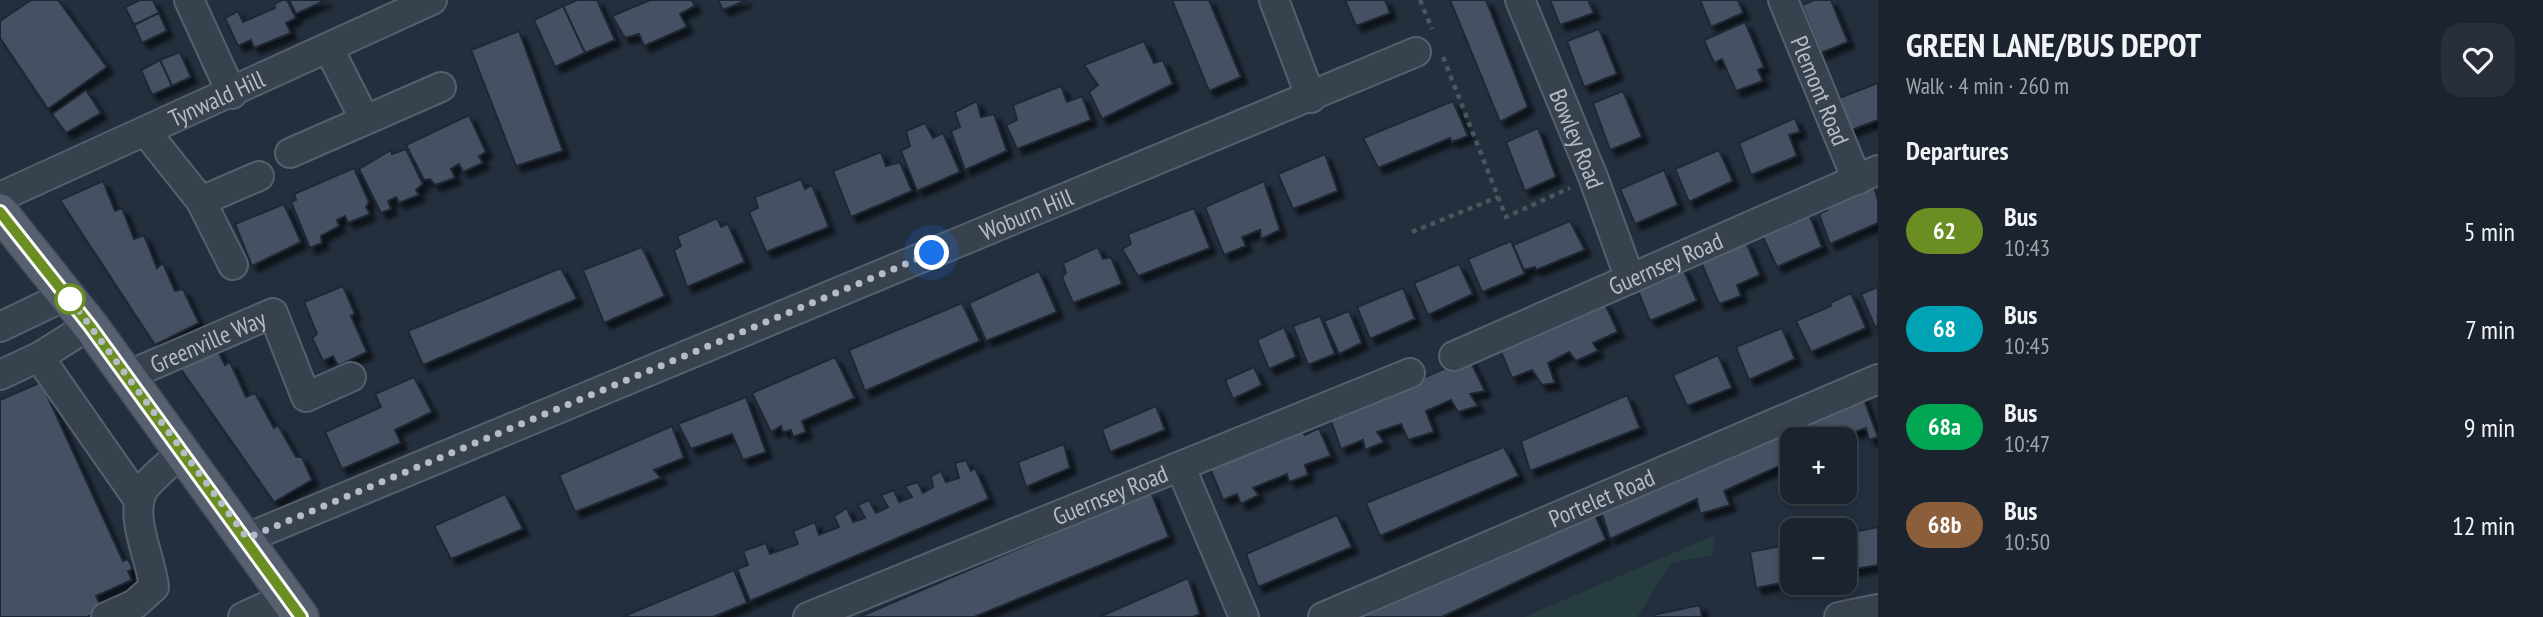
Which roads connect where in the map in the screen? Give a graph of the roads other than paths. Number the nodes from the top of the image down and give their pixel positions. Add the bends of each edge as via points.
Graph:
1 (189, 0) edge
2 (432, 0) edge
3 (1274, 0) edge
4 (1520, 0) edge
5 (1783, 0) edge
6 (387, 10) edge
7 (1430, 46) road end
8 (329, 49) junction
9 (441, 87) dead end
10 (232, 94) junction
11 (1311, 97) junction
12 (365, 120) junction
13 (146, 132) junction
14 (290, 153) dead end
15 (1867, 175) edge
16 (259, 176) dead end
17 (0, 197) edge
18 (201, 201) junction
19 (0, 212) edge
20 (233, 265) dead end
21 (1630, 279) junction
22 (67, 295) junction
23 (90, 326) junction
24 (0, 327) edge
25 (1454, 356) dead end
26 (40, 357) junction
27 (1410, 373) dead end
28 (0, 375) edge
29 (127, 376) junction
30 (351, 377) dead end
31 (1878, 379) edge
32 (183, 452) junction
33 (1181, 468) junction
34 (138, 499) junction
35 (247, 538) junction
36 (294, 607) edge
37 (1878, 609) edge
38 (106, 617) edge
39 (243, 617) edge
40 (808, 617) edge
41 (1244, 617) edge
42 (1323, 617) edge
43 (1839, 617) edge

1 - 10 street
2 - 6 street, Tynwald Hill
3 - 11 street
4 - 21 street, Bowley Road
5 - 15 street, Plemont Road
6 - 8 street, Tynwald Hill
7 - 11 street, Woburn Hill
8 - 10 street, Tynwald Hill
8 - 12 street
9 - 12 street
10 - 13 street, Tynwald Hill
11 - 35 street, Woburn Hill
12 - 14 street
13 - 17 street, Tynwald Hill
13 - 18 street
15 - 21 street, Guernsey Road
16 - 18 street
18 - 20 street
19 - 22 main road
21 - 25 street, Guernsey Road
22 - 23 main road
22 - 24 street
23 - 26 street
23 - 29 main road
26 - 28 street
26 - 34 street
27 - 33 street, Guernsey Road
29 - 30 street, Greenville Way via 273,313 306,397
29 - 32 main road
31 - 42 street, Portelet Road
32 - 34 street
32 - 35 main road
33 - 40 street, Guernsey Road
33 - 41 street
34 - 38 street via 137,515 153,587 135,604
35 - 36 main road
36 - 39 street
37 - 43 street

